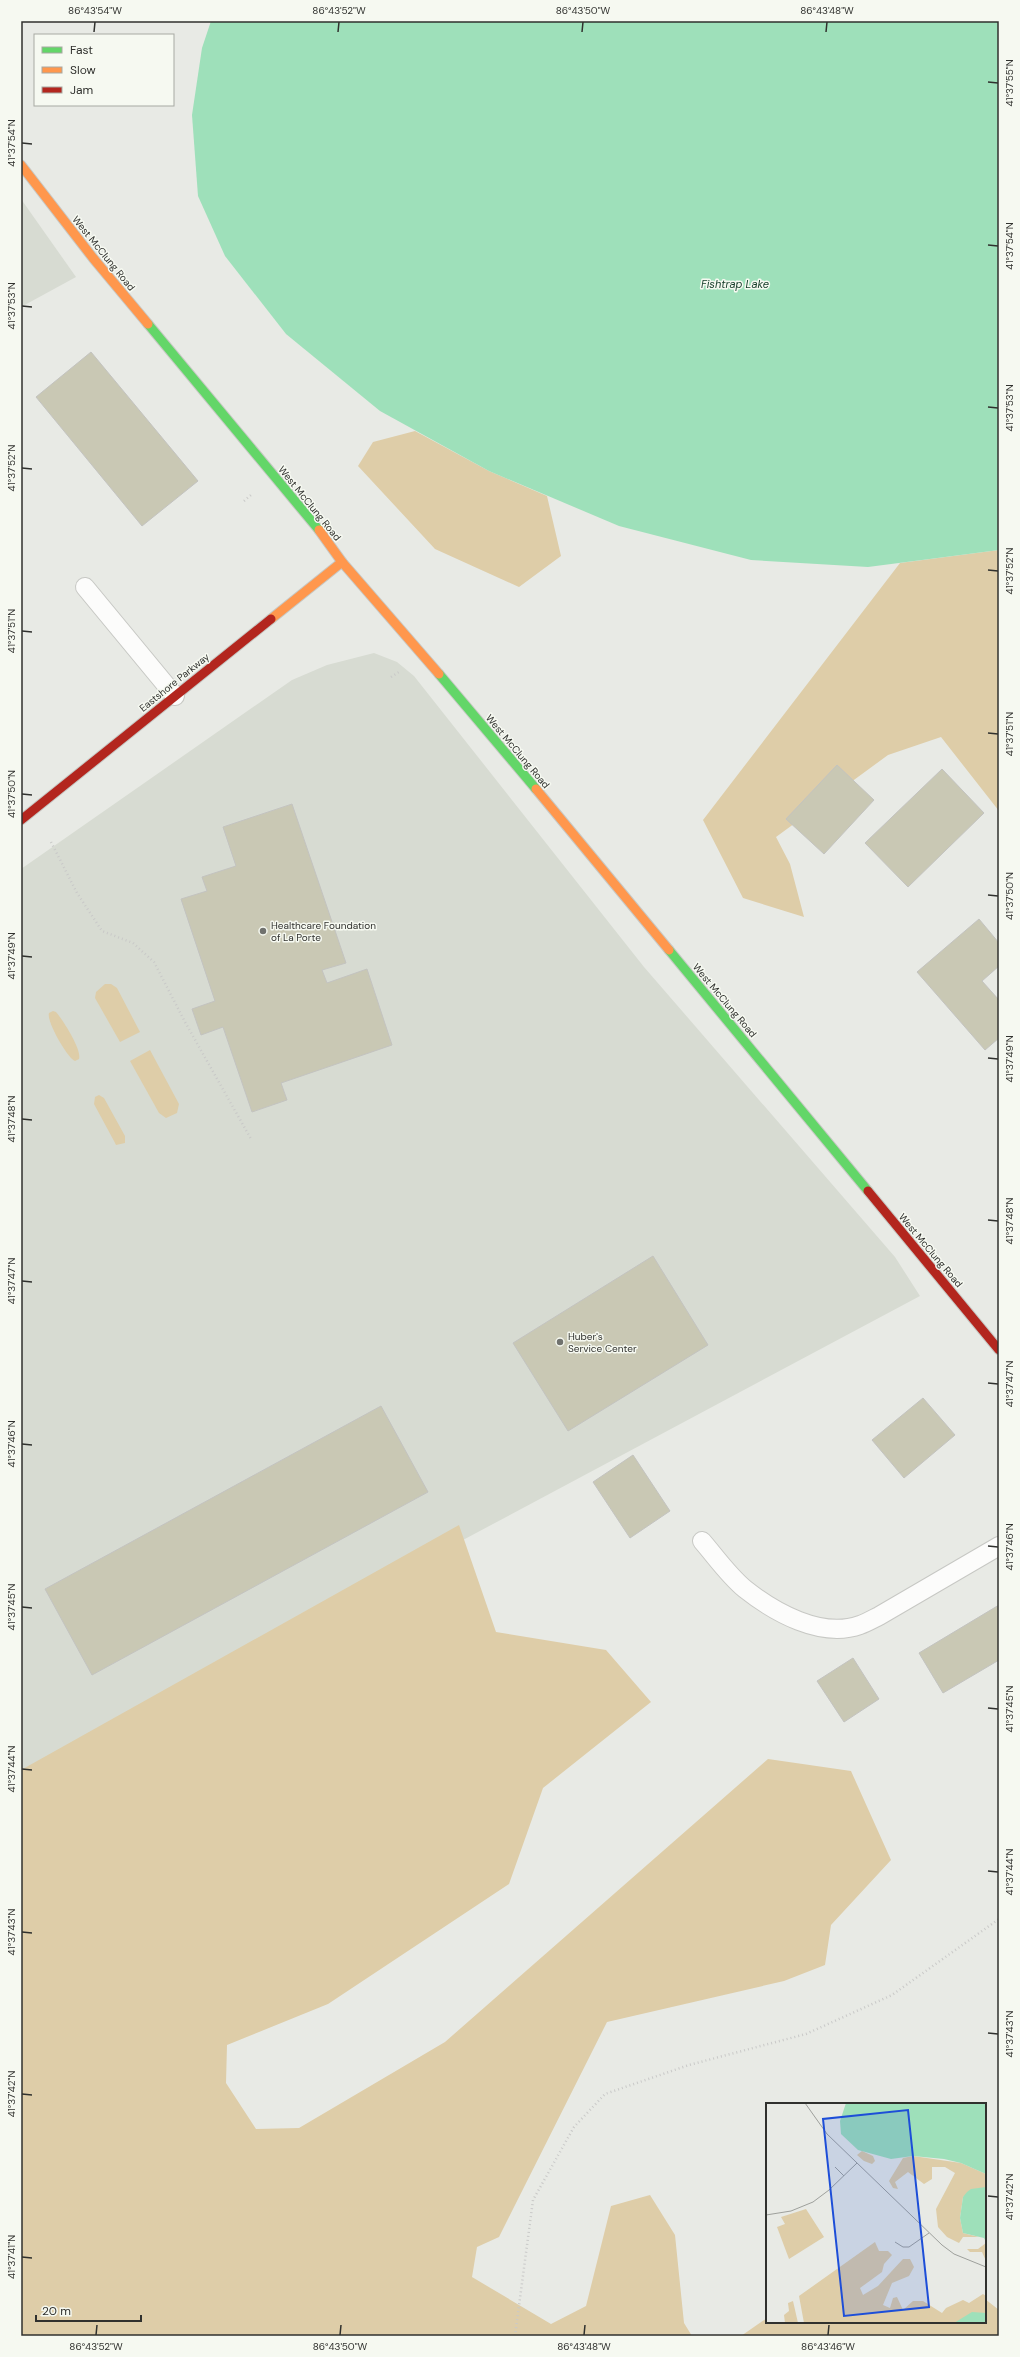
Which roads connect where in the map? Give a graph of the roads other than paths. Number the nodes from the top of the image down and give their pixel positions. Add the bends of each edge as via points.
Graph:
1 (21, 165) edge
2 (342, 562) junction
3 (85, 587) dead end
4 (175, 696) junction
5 (21, 820) edge
6 (999, 1350) edge
7 (702, 1541) dead end
8 (999, 1546) edge

1 - 2 street, West McClung Road via 93,258 308,517
2 - 4 street, Eastshore Parkway
2 - 6 street, West McClung Road via 479,720
3 - 4 lane
4 - 5 street, Eastshore Parkway
7 - 8 lane via 744,1588 768,1606 791,1619 812,1626 837,1628 859,1626 879,1616

